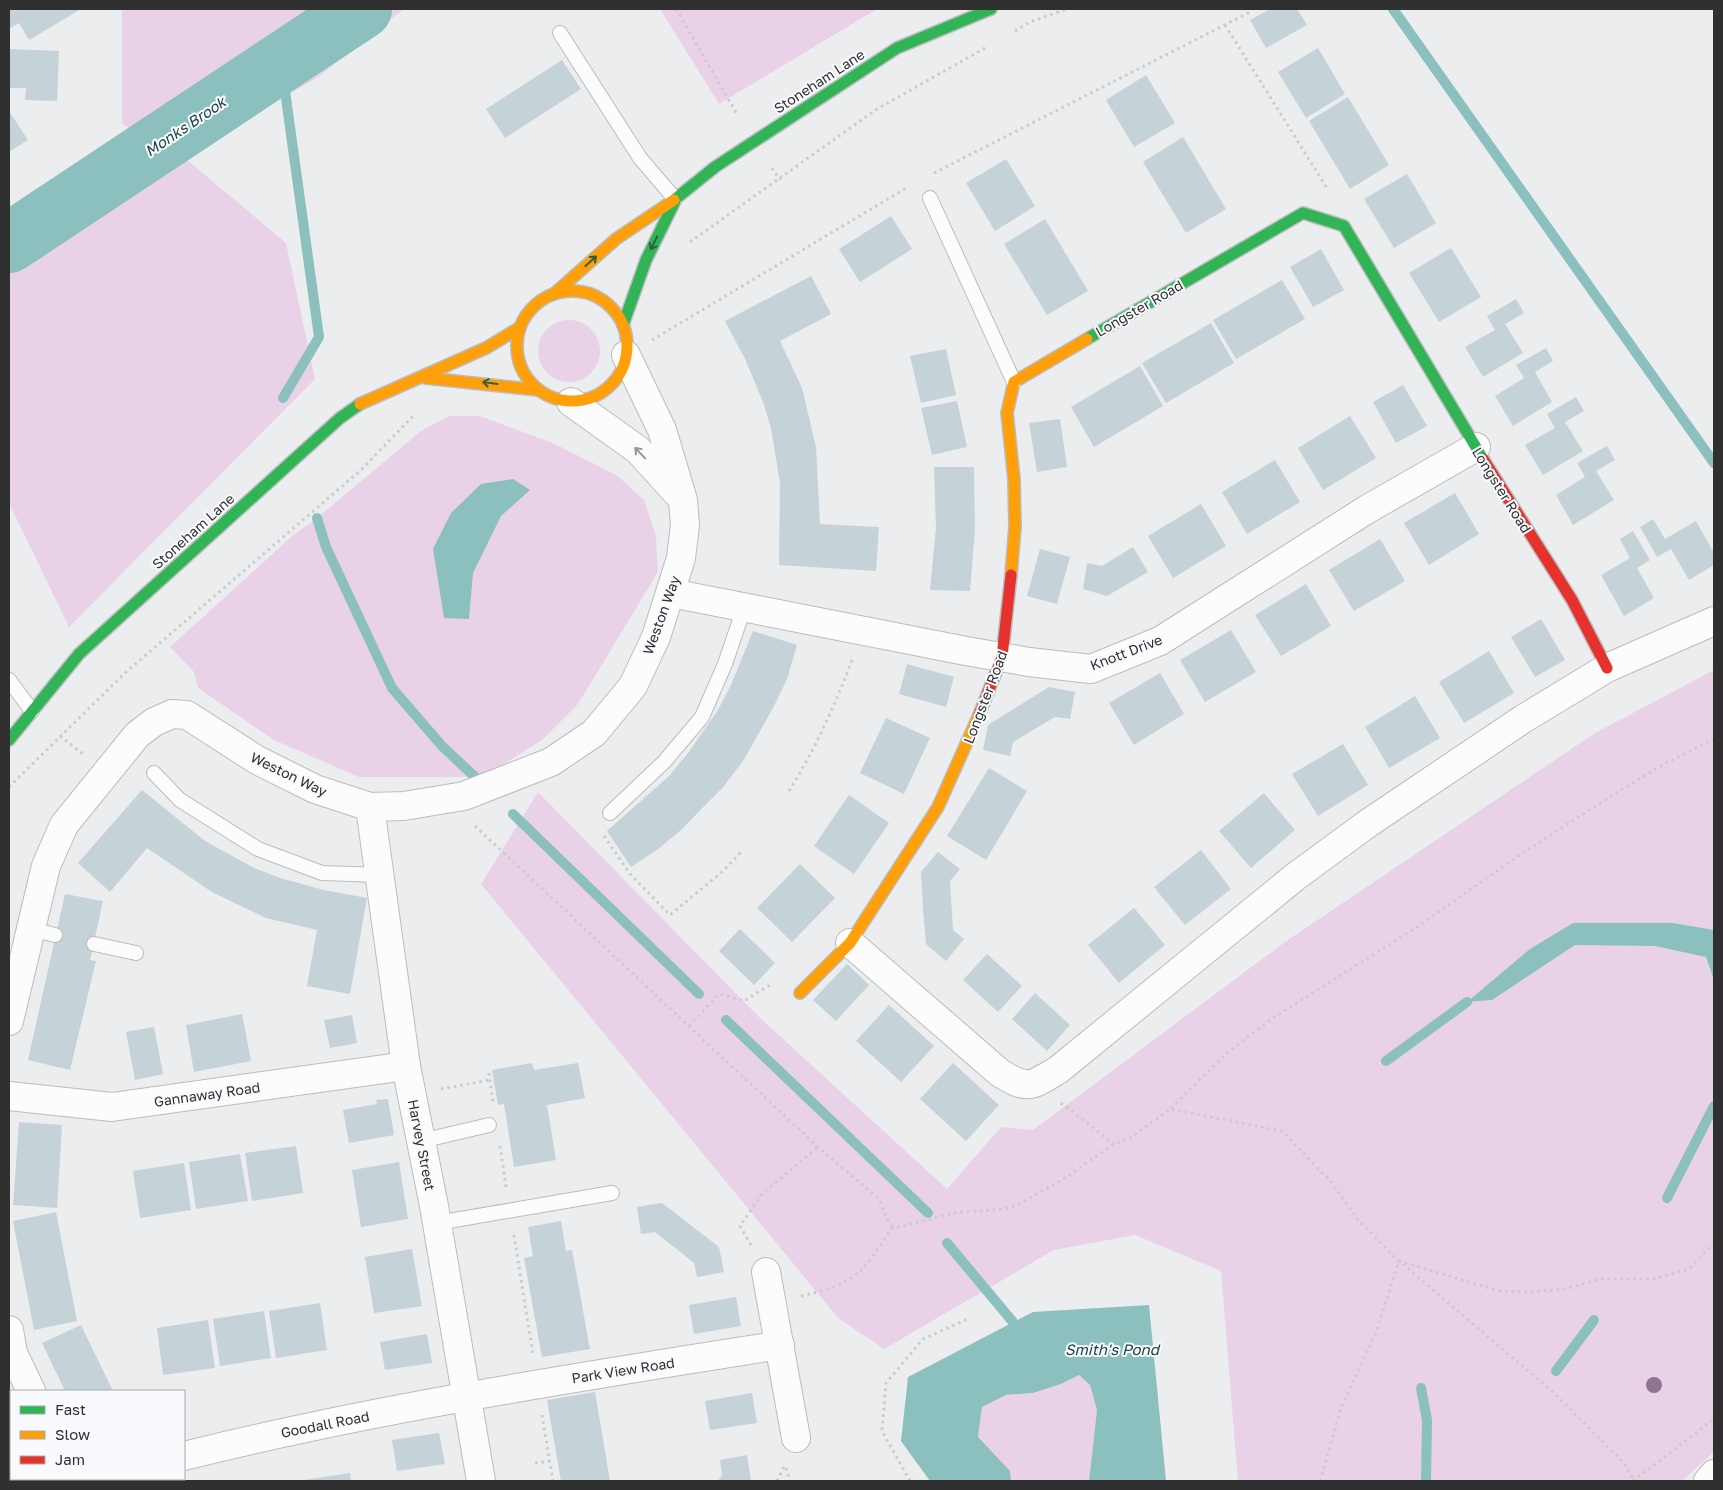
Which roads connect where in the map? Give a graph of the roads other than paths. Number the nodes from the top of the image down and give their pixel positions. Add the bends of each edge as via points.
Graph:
1 (991, 9) edge
2 (560, 33) dead end
3 (930, 198) dead end
4 (675, 199) junction
5 (554, 294) junction
6 (623, 325) junction
7 (519, 328) junction
8 (637, 349) junction
9 (424, 377) junction
10 (1014, 382) junction
11 (538, 390) junction
12 (571, 402) junction
13 (1476, 447) junction
14 (683, 500) junction
15 (670, 593) junction
16 (744, 608) junction
17 (1714, 621) edge
18 (1002, 657) junction
19 (1607, 668) junction
20 (9, 680) edge
21 (32, 711) junction
22 (9, 740) edge
23 (154, 773) dead end
24 (370, 807) junction
25 (610, 813) road end
26 (380, 874) junction
27 (850, 943) junction
28 (94, 944) dead end
29 (136, 953) dead end
30 (800, 993) road end
31 (9, 1021) edge
32 (406, 1066) junction
33 (9, 1096) edge
34 (488, 1125) dead end
35 (421, 1141) junction
36 (612, 1193) dead end
37 (437, 1223) junction
38 (766, 1272) road end
39 (9, 1330) edge
40 (780, 1345) junction
41 (31, 1390) edge
42 (467, 1396) junction
43 (796, 1438) dead end
44 (185, 1456) edge
45 (1714, 1474) edge
46 (481, 1481) edge
47 (1708, 1481) edge

1 - 4 street, Stoneham Lane via 897,48 715,167
2 - 4 lane via 640,158
3 - 10 lane
5 -> 4 street, Stoneham Lane via 616,239
4 -> 6 street, Stoneham Lane via 642,268
5 - 6 street via 568,290 595,295 612,308
5 - 7 street via 533,307
6 - 8 street via 627,340
7 - 9 street, Stoneham Lane via 486,348
7 - 11 street via 517,355 528,381
8 - 12 street via 607,388 586,400
8 - 14 street, Weston Way
11 -> 9 street, Stoneham Lane
9 - 21 street, Stoneham Lane via 387,390 340,418 79,654
10 - 13 street, Longster Road via 1303,213 1344,226
10 - 18 street, Longster Road via 1006,413 1014,479 1015,527
11 - 12 street
14 -> 12 street via 638,450
13 - 18 street, Knott Drive via 1366,510 1160,641 1091,669
13 - 19 street, Longster Road via 1572,600
14 - 15 street, Weston Way via 685,525 681,558
15 - 16 street, Knott Drive
15 - 24 street, Weston Way via 656,637 633,686 594,733 551,762 464,796 404,806
16 - 18 street, Knott Drive
16 - 25 lane via 702,717 664,762
17 - 19 street
18 - 27 street, Longster Road via 968,744 938,807
19 - 27 street via 1523,719 1367,824 1295,877 1058,1070 1035,1084 1020,1085 1000,1073
20 - 21 lane
21 - 22 street, Stoneham Lane
23 - 26 lane via 180,800 258,849 322,873
24 - 26 street, Harvey Street
24 - 31 street, Weston Way via 315,789 257,760 187,715 172,714 154,722 137,735 64,825 46,866 43,932
26 - 32 street, Harvey Street
27 - 30 street, Longster Road
28 - 29 lane
32 - 33 street, Gannaway Road via 112,1107
32 - 35 street, Harvey Street
34 - 35 lane
35 - 37 street, Harvey Street
36 - 37 lane
37 - 42 street, Harvey Street
38 - 40 street
39 - 41 street via 13,1353
40 - 42 street, Park View Road
40 - 43 street
42 - 44 street, Goodall Road via 252,1438
42 - 46 street, Harvey Street
45 - 47 street

